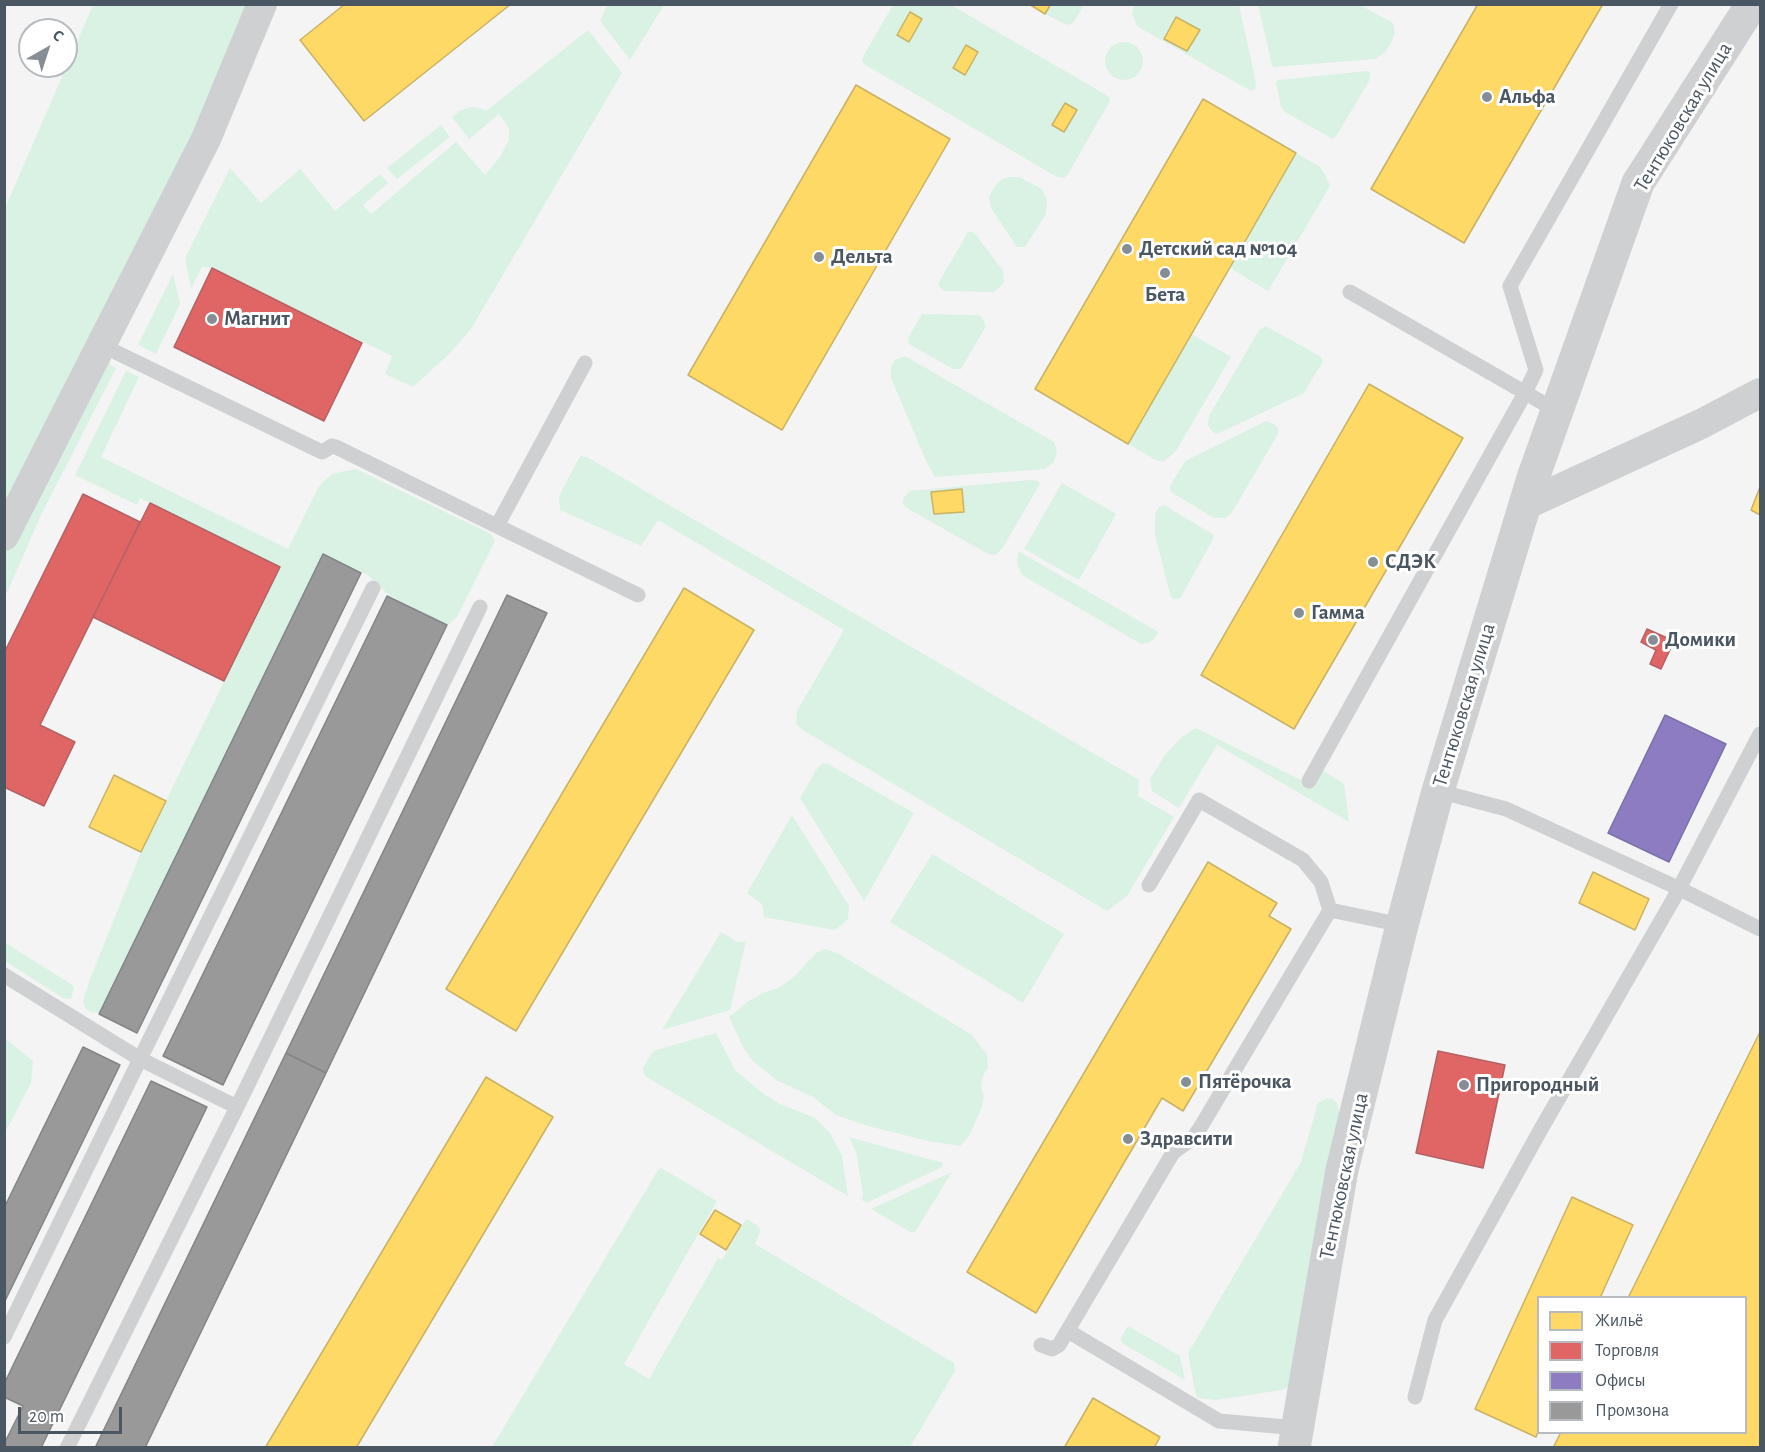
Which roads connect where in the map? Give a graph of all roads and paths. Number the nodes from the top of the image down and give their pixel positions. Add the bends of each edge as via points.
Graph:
1 (262, 4) edge
2 (1671, 4) edge
3 (1752, 4) edge
4 (1350, 292) dead end
5 (101, 345) junction
6 (585, 363) dead end
7 (1525, 393) junction
8 (1761, 393) edge
9 (1557, 411) junction
10 (1525, 504) junction
11 (497, 526) junction
12 (4, 536) edge
13 (373, 588) dead end
14 (638, 595) dead end
15 (480, 606) dead end
16 (1761, 734) edge
17 (1309, 781) dead end
18 (1438, 791) junction
19 (1149, 885) dead end
20 (1678, 888) junction
21 (1330, 910) junction
22 (1402, 925) junction
23 (1761, 929) edge
24 (4, 975) edge
25 (140, 1059) junction
26 (237, 1107) junction
27 (1068, 1331) junction
28 (4, 1337) edge
29 (1041, 1345) dead end
30 (1415, 1396) dead end
31 (1295, 1438) edge
32 (67, 1448) edge

1 - 5 street via 206,139
2 - 7 lane via 1510,286 1536,370
3 - 9 street, Тентюковская улица via 1638,183
4 - 7 lane
5 - 11 lane via 322,452 336,447
5 - 12 street
6 - 11 lane
7 - 9 lane
7 - 17 lane
8 - 10 street
9 - 10 street, Тентюковская улица
10 - 18 street, Тентюковская улица
11 - 14 lane
13 - 25 lane
15 - 26 lane
16 - 20 lane
18 - 20 lane via 1506,809
18 - 22 street, Тентюковская улица
19 - 21 lane via 1199,800 1304,861 1322,882
20 - 23 lane
20 - 30 lane via 1434,1320
21 - 22 lane
21 - 27 lane via 1200,1128 1171,1156
22 - 31 street, Тентюковская улица via 1344,1162
24 - 25 lane
25 - 26 lane
25 - 28 lane
26 - 32 lane
27 - 29 lane via 1052,1349
27 - 31 lane via 1219,1421

